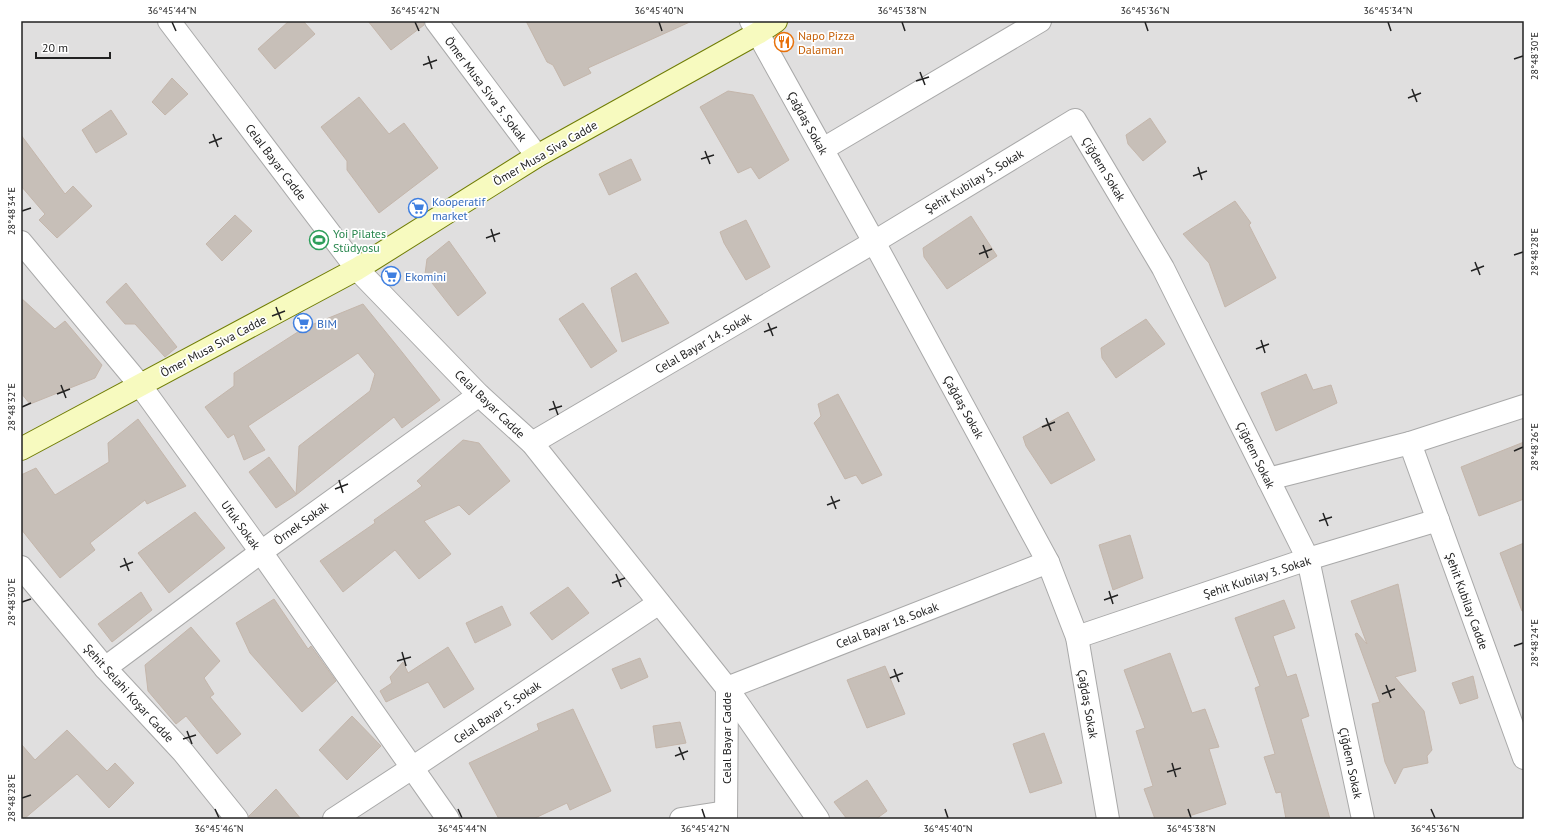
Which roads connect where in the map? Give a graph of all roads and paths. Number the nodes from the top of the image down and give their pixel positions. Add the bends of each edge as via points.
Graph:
1 (169, 21) edge
2 (436, 21) edge
3 (776, 21) edge
4 (1040, 21) edge
5 (755, 27) edge
6 (1075, 120) joint
7 (822, 149) junction
8 (537, 156) junction
9 (21, 242) edge
10 (874, 242) junction
11 (357, 269) junction
12 (140, 386) junction
13 (479, 395) junction
14 (1524, 406) edge
15 (532, 443) junction
16 (1410, 443) junction
17 (21, 449) edge
18 (1268, 480) junction
19 (1438, 520) junction
20 (261, 552) junction
21 (1308, 559) junction
22 (1048, 562) junction
23 (21, 567) edge
24 (659, 603) junction
25 (1077, 637) junction
26 (105, 668) junction
27 (727, 688) junction
28 (1524, 758) edge
29 (412, 768) junction
30 (726, 816) edge
31 (237, 819) edge
32 (334, 819) edge
33 (448, 819) edge
34 (681, 819) edge
35 (818, 819) edge
36 (1108, 819) edge
37 (1363, 819) edge

1 - 11 street, Celal Bayar Cadde
2 - 8 street, Ömer Musa Siva 5. Sokak
3 - 5 main road, Ömer Musa Siva Cadde
4 - 7 street
5 - 7 street, Çağdaş Sokak
5 - 8 main road, Ömer Musa Siva Cadde
6 - 10 street, Şehit Kubilay 5. Sokak
6 - 18 street, Çiğdem Sokak via 1163,268
7 - 10 street, Çağdaş Sokak
8 - 11 main road, Ömer Musa Siva Cadde
9 - 12 street, Ufuk Sokak
10 - 15 street, Celal Bayar 14. Sokak
10 - 22 street, Çağdaş Sokak
11 - 12 main road, Ömer Musa Siva Cadde
11 - 13 street, Celal Bayar Cadde
12 - 17 main road, Ömer Musa Siva Cadde
12 - 20 street, Ufuk Sokak
13 - 15 street, Celal Bayar Cadde
13 - 20 street, Örnek Sokak
14 - 16 street
15 - 24 street, Celal Bayar Cadde
16 - 18 street
16 - 19 street, Şehit Kubilay Cadde
18 - 21 street, Çiğdem Sokak
19 - 21 street, Şehit Kubilay 3. Sokak
19 - 28 street, Şehit Kubilay Cadde
20 - 26 street, Örnek Sokak
20 - 29 street, Ufuk Sokak
21 - 25 street, Şehit Kubilay 3. Sokak
21 - 37 street, Çiğdem Sokak
22 - 25 street, Çağdaş Sokak
22 - 27 street, Celal Bayar 18. Sokak
23 - 26 street, Şehit Selahi Koşar Cadde
24 - 27 street, Celal Bayar Cadde
24 - 29 street, Celal Bayar 5. Sokak
25 - 36 street, Çağdaş Sokak
26 - 31 street, Şehit Selahi Koşar Cadde via 183,752
27 - 30 street, Celal Bayar Cadde
27 - 35 street
29 - 32 street, Celal Bayar 5. Sokak
29 - 33 street, Ufuk Sokak
30 - 34 street

